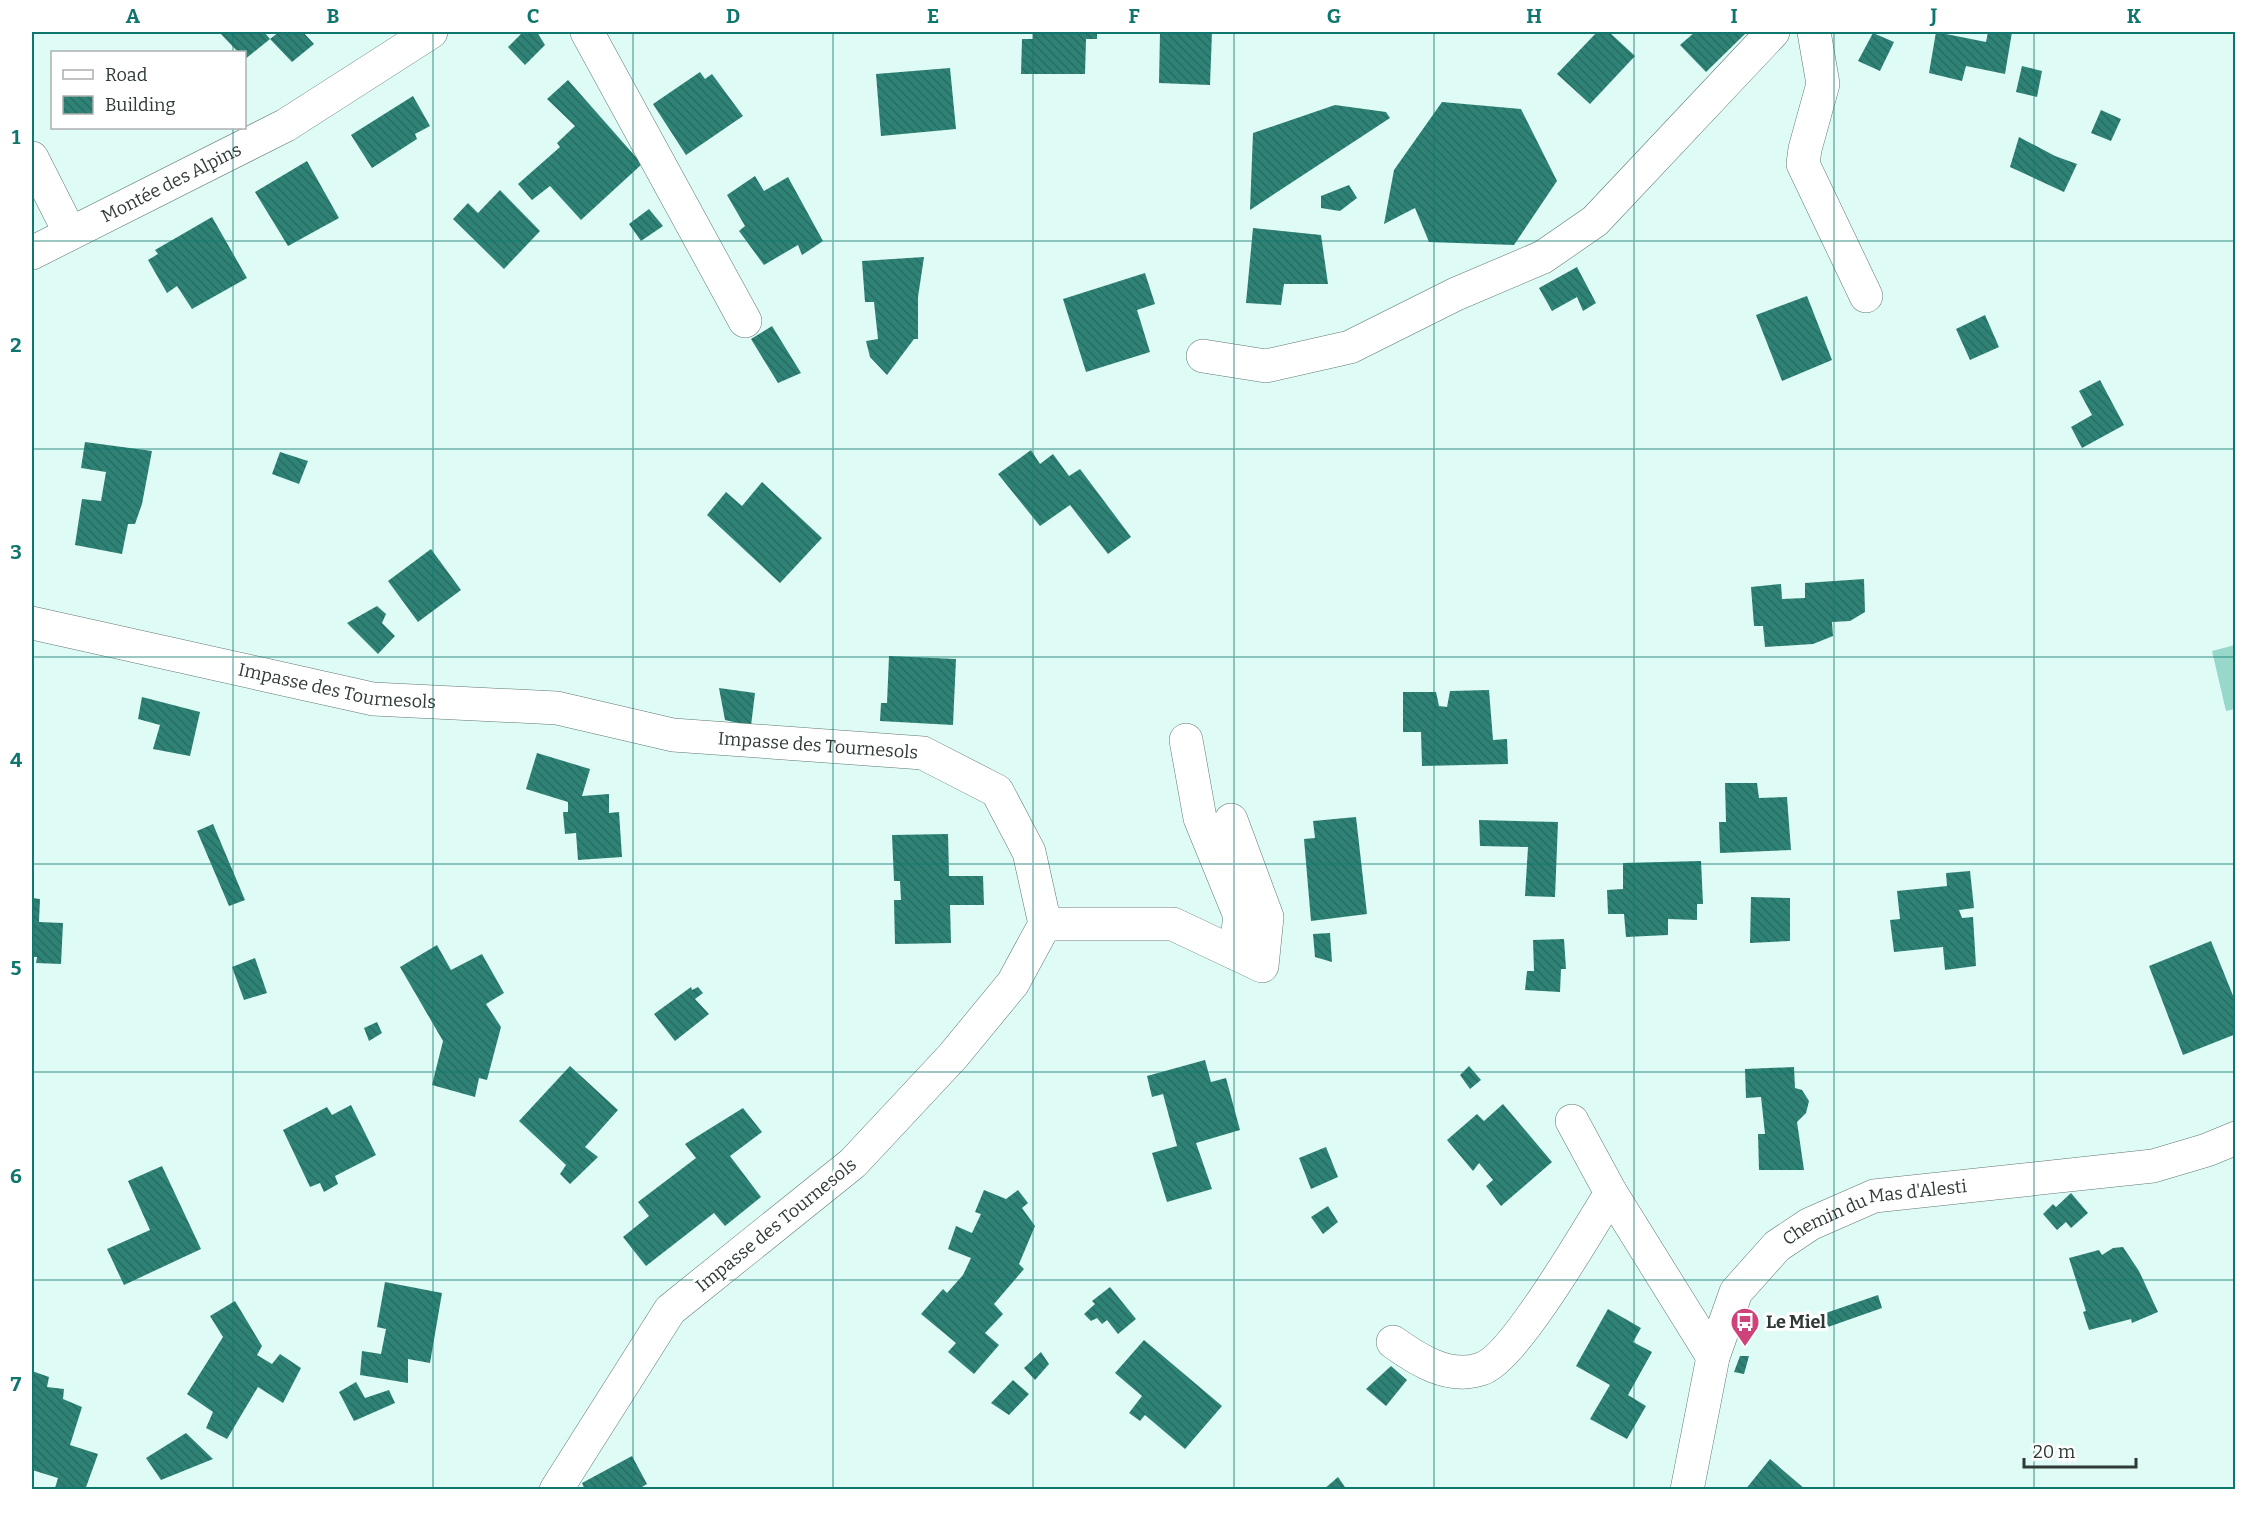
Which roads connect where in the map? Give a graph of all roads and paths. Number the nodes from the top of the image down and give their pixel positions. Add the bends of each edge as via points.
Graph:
1 (431, 32) edge
2 (587, 32) edge
3 (1773, 32) edge
4 (1814, 32) edge
5 (32, 159) edge
6 (70, 233) junction
7 (32, 253) edge
8 (1866, 296) dead end
9 (745, 321) dead end
10 (1203, 356) dead end
11 (32, 623) edge
12 (1186, 740) dead end
13 (1231, 820) dead end
14 (1045, 924) junction
15 (1249, 959) junction
16 (1572, 1121) dead end
17 (2235, 1138) edge
18 (1611, 1193) junction
19 (1393, 1342) dead end
20 (1713, 1357) junction
21 (556, 1490) edge
22 (1687, 1490) edge

1 - 6 street, Montée des Alpins via 286,125
2 - 9 street
3 - 10 street via 1595,221 1543,257 1456,294 1350,347 1266,366
4 - 8 street via 1823,84 1803,164
5 - 6 street
6 - 7 street, Montée des Alpins
11 - 14 street, Impasse des Tournesols via 372,699 557,708 673,735 923,753 997,791 1029,852
12 - 15 street via 1200,818 1240,916
13 - 15 street via 1267,917
14 - 15 street via 1173,924
14 - 21 street, Impasse des Tournesols via 1013,983 953,1056 853,1163 670,1310
16 - 18 street
17 - 20 street, Chemin du Mas d'Alesti via 2153,1167 1874,1196 1810,1224 1777,1246 1736,1292
18 - 19 street via 1517,1338 1483,1369 1454,1372 1421,1362
18 - 20 street
20 - 22 street, Chemin du Mas d'Alesti

